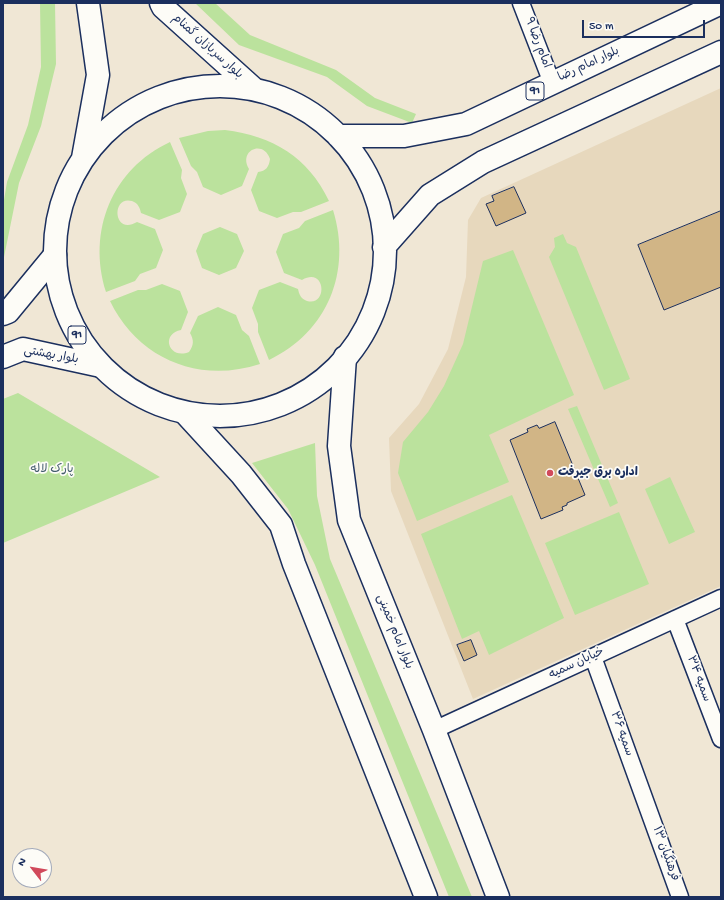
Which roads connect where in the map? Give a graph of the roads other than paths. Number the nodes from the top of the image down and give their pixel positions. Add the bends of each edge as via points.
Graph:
1 (88, 3) edge
2 (161, 3) edge
3 (521, 3) edge
4 (713, 5) edge
5 (721, 52) edge
6 (552, 83) junction
7 (254, 89) junction
8 (338, 136) junction
9 (82, 161) junction
10 (384, 247) junction
11 (55, 255) junction
12 (3, 314) edge
13 (3, 357) edge
14 (345, 357) junction
15 (101, 366) junction
16 (185, 413) junction
17 (721, 598) edge
18 (676, 619) junction
19 (593, 657) junction
20 (434, 730) junction
21 (721, 739) edge
22 (650, 812) joint
23 (426, 897) edge
24 (498, 897) edge
25 (680, 897) edge

1 - 9 main road, 91 via 98,75
2 - 7 main road, بلوار سربازان گمنام / 91
3 - 6 street, امام رضا ۹
4 - 6 main road, بلوار امام رضا / 91
5 - 10 main road via 483,162 430,195
6 - 8 main road, بلوار امام رضا / 91 via 466,124 404,136
7 - 8 main road, 91 via 291,102 324,123
7 - 9 main road, 91 via 235,86 209,87 176,92 158,98 113,126
8 - 10 main road, 91 via 362,167 372,188 379,207
9 - 11 main road, 91 via 64,196 56,235
10 - 14 main road, 91 via 380,286 375,305 367,324
11 - 12 main road via 8,312
11 - 15 main road, 91 via 58,282 67,314 77,335
13 - 15 main road, بلوار بهشتی via 22,349
14 - 16 main road, 91 via 316,384 281,404 231,416
14 - 20 main road, بلوار امام خمینی via 339,446 349,520
15 - 16 main road, 91 via 131,391
16 - 23 main road via 241,474 281,525 294,564
17 - 18 street, خیابان سمیه
18 - 19 street, خیابان سمیه
18 - 21 street, سمیه ۳۴
19 - 20 street, خیابان سمیه
19 - 22 street, سمیه ۳۶
20 - 24 main road, بلوار امام خمینی
22 - 25 street, فرهنگیان ۱۳

